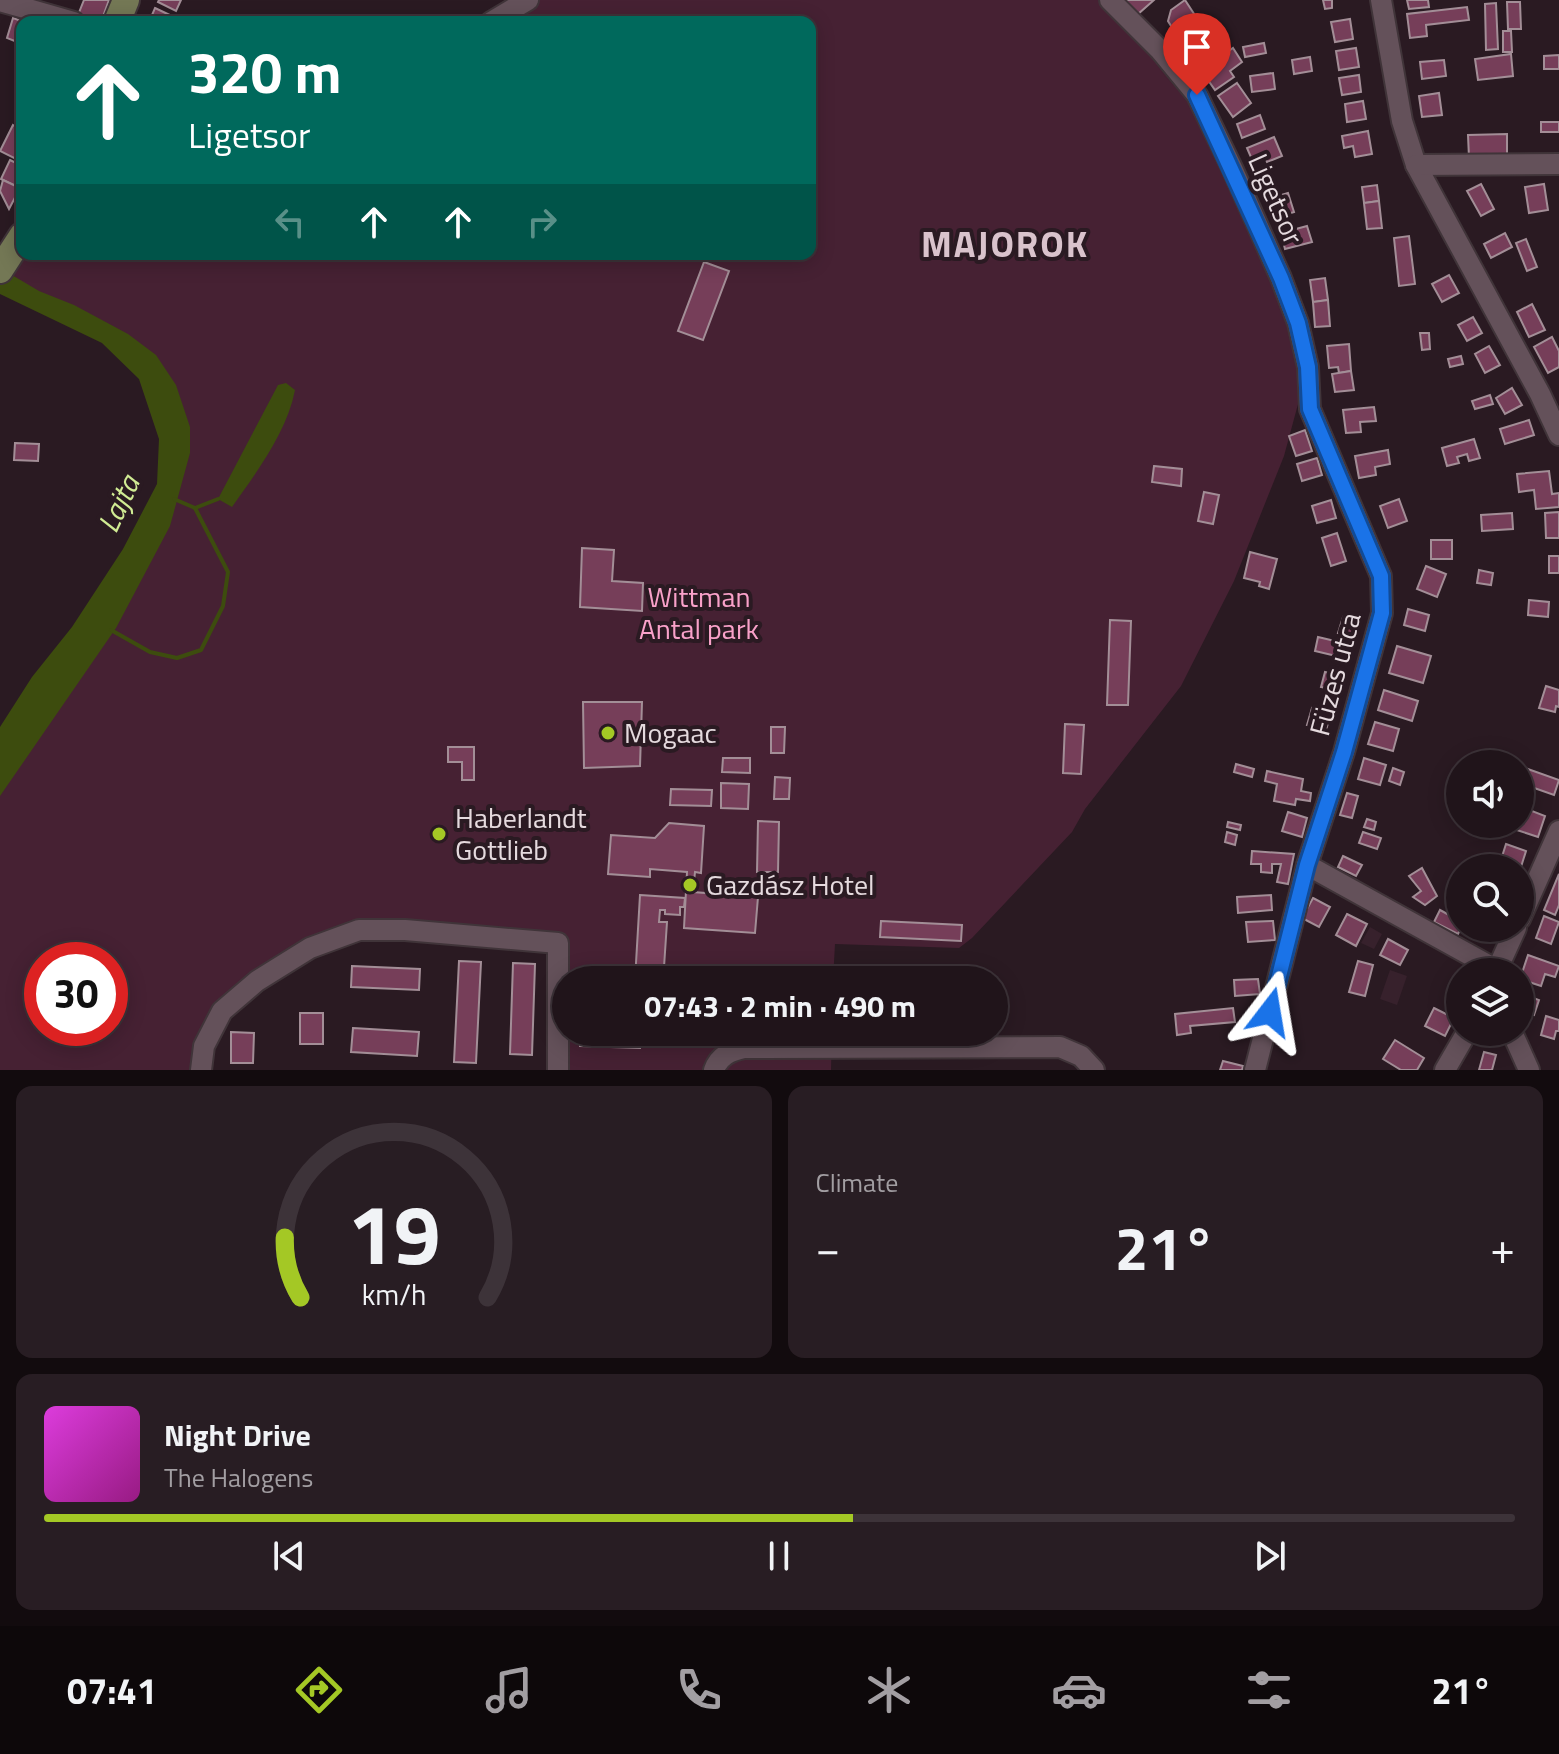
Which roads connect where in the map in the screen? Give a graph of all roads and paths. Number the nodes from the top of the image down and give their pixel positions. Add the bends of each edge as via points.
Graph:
1 (528, 0) edge
2 (1110, 0) edge
3 (1381, 0) edge
4 (0, 1) edge
5 (53, 16) edge
6 (501, 16) edge
7 (1559, 164) edge
8 (1416, 165) junction
9 (1310, 409) joint
10 (1559, 435) edge
11 (1559, 831) edge
12 (1307, 865) junction
13 (1534, 887) edge
14 (1474, 958) edge
15 (1459, 1046) edge
16 (1518, 1046) edge
17 (201, 1070) edge
18 (558, 1070) edge
19 (714, 1070) edge
20 (1094, 1070) edge
21 (1255, 1070) edge
22 (1445, 1070) edge
23 (1529, 1070) edge

1 - 6 street
2 - 9 street, Ligetsor via 1160,50 1203,107 1298,323
3 - 8 street via 1402,121
4 - 5 street
7 - 8 street
8 - 10 street
9 - 12 street, Füzes utca via 1381,576 1382,613
11 - 13 street
12 - 14 street
12 - 21 street, Füzes utca
15 - 22 street
16 - 23 street
17 - 18 street via 204,1046 222,1011 257,981 310,948 359,930 405,930 558,943
19 - 20 street via 731,1050 744,1048 1012,1047 1060,1047 1081,1056

